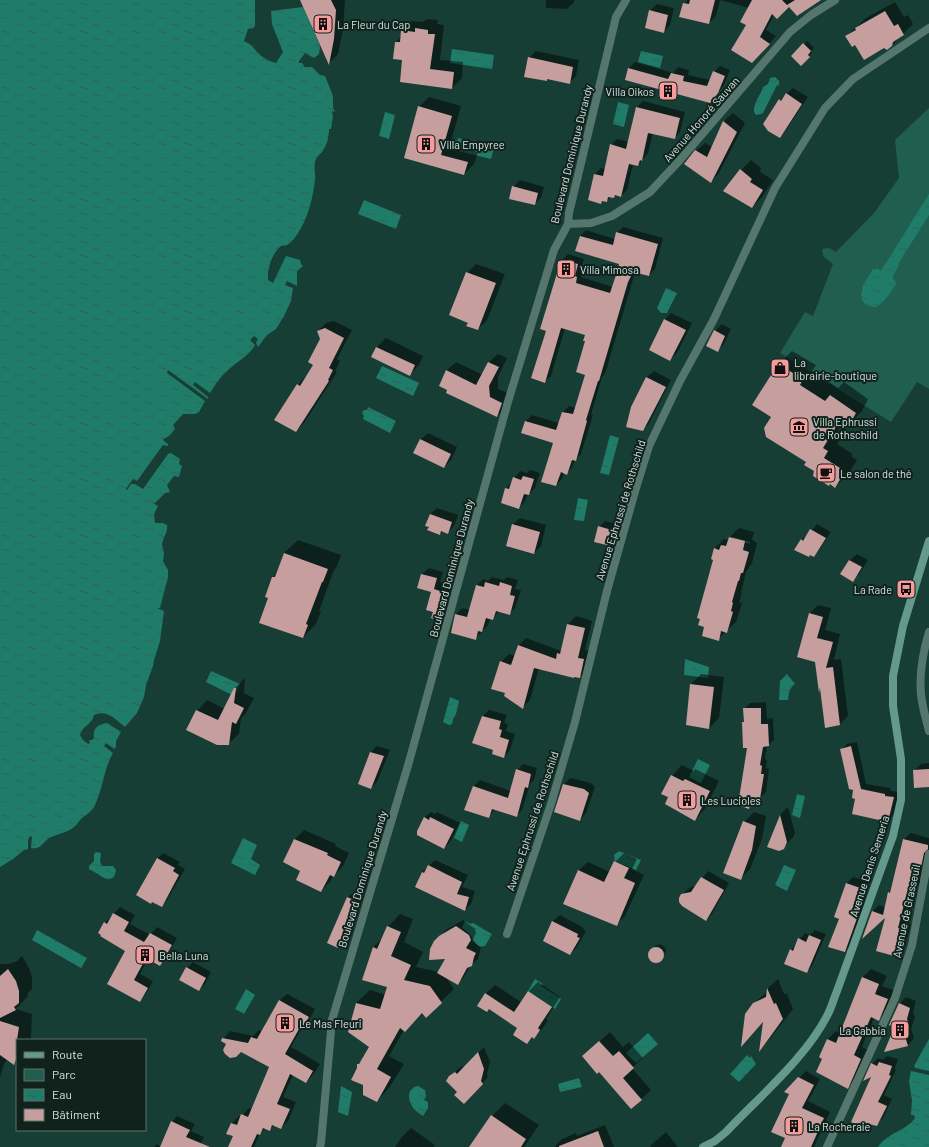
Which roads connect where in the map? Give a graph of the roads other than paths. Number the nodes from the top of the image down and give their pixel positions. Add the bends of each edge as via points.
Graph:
1 (626, 0) edge
2 (835, 0) edge
3 (929, 28) edge
4 (568, 224) junction
5 (929, 541) edge
6 (929, 632) edge
7 (929, 731) edge
8 (929, 854) edge
9 (507, 934) dead end
10 (320, 1147) edge
11 (703, 1147) edge
12 (827, 1147) edge

1 - 4 street, Boulevard Dominique Durandy via 616,17
2 - 4 street, Avenue Honoré Sauvan via 790,32 650,192 612,216 591,223
3 - 9 street, Avenue Ephrussi de Rothschild via 852,79 825,108 775,188 714,319 680,381 649,446 607,591 575,722 551,804
4 - 10 street, Boulevard Dominique Durandy via 554,250 514,383 409,762 332,1020
5 - 11 main road, Avenue Denis Semeria via 903,626 894,676 893,706 901,759 901,800 893,836 829,1013 801,1055 726,1132
6 - 7 street via 924,648 921,688
8 - 12 street, Avenue de Grasseuil via 912,945 895,998

